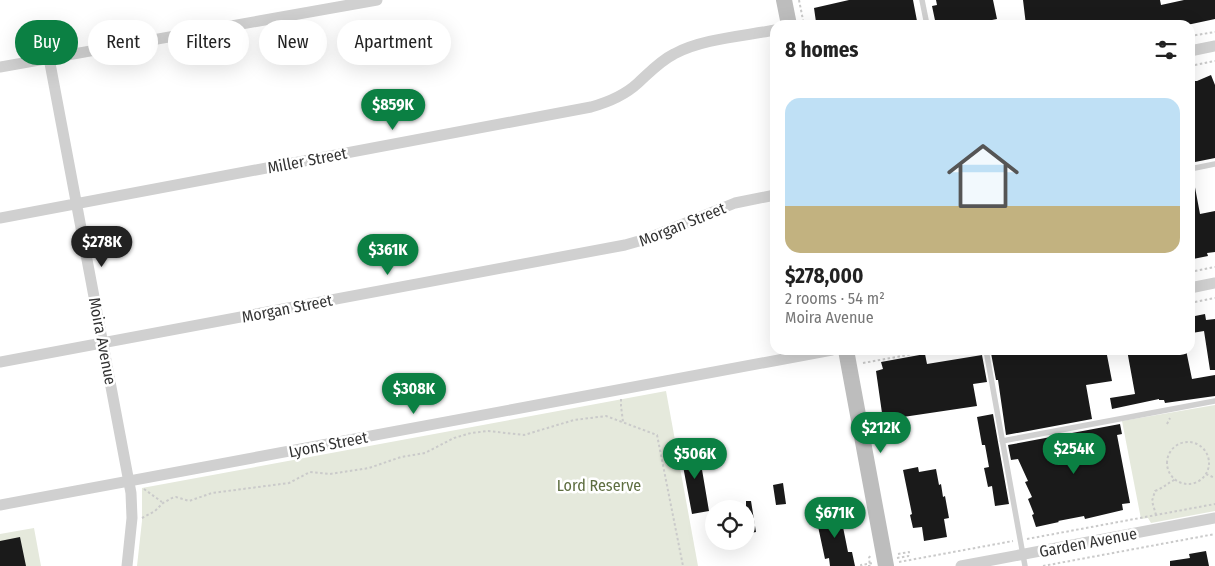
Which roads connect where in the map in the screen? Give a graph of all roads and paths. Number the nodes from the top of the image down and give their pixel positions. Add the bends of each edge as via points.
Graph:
1 (377, 0) edge
2 (784, 0) edge
3 (799, 0) edge
4 (922, 0) edge
5 (788, 20) edge
6 (803, 20) edge
7 (926, 20) edge
8 (770, 31) edge
9 (1215, 32) edge
10 (1195, 35) edge
11 (1215, 46) edge
12 (1195, 50) edge
13 (78, 53) edge
14 (1215, 61) edge
15 (15, 64) edge
16 (51, 65) edge
17 (1195, 65) edge
18 (0, 67) edge
19 (1215, 164) edge
20 (1195, 168) edge
21 (770, 196) edge
22 (76, 204) junction
23 (0, 218) edge
24 (1215, 267) edge
25 (1195, 271) edge
26 (1215, 283) edge
27 (1195, 287) edge
28 (1215, 298) edge
29 (1195, 302) edge
30 (103, 343) junction
31 (806, 355) edge
32 (847, 355) edge
33 (909, 355) edge
34 (987, 355) edge
35 (0, 362) edge
36 (863, 364) dead end
37 (622, 397) dead end
38 (1215, 401) edge
39 (623, 422) junction
40 (1002, 441) junction
41 (1206, 474) junction
42 (1215, 478) edge
43 (1176, 479) junction
44 (134, 485) junction
45 (163, 503) junction
46 (1215, 504) edge
47 (0, 505) edge
48 (1156, 515) junction
49 (132, 518) junction
50 (1215, 518) edge
51 (1215, 534) edge
52 (1020, 540) junction
53 (1022, 554) junction
54 (870, 556) dead end
55 (909, 556) dead end
56 (893, 561) edge
57 (127, 566) edge
58 (683, 566) edge
59 (868, 566) edge
60 (961, 566) edge
61 (1025, 566) edge
62 (1043, 566) edge

1 - 13 street
2 - 5 main road
3 - 6 path
4 - 7 lane
8 - 22 street, Miller Street via 683,49 661,61 625,93 597,106
9 - 10 path
11 - 12 street
14 - 17 path
15 - 18 street
16 - 22 street, Moira Avenue
19 - 20 lane
21 - 30 street, Morgan Street via 735,203 633,244
22 - 23 street, Miller Street
22 - 30 street, Moira Avenue
24 - 25 path
26 - 27 street
28 - 29 path
30 - 35 street, Morgan Street
30 - 44 street, Moira Avenue
31 - 44 street, Lyons Street
32 - 56 main road
33 - 36 path
34 - 40 lane
37 - 39 path
38 - 40 lane
39 - 45 path via 613,417 597,416 524,435 495,431 471,433 425,452 368,468 330,474 310,472 289,483 212,493 189,501 176,497
39 - 58 path via 657,435
40 - 52 lane
41 - 42 path
41 - 43 path via 1194,483 1186,484
41 - 43 path via 1209,467 1207,453 1202,447 1188,442 1174,447 1168,460 1169,472
43 - 48 path via 1155,491 1152,501
44 - 45 path
44 - 47 street, Lyons Street
44 - 49 street, Moira Avenue
45 - 49 path via 151,514
46 - 48 path
48 - 52 path
49 - 57 street, Moira Avenue
50 - 53 street, Garden Avenue
51 - 62 path
52 - 53 lane
52 - 56 path
53 - 60 street, Garden Avenue
53 - 61 lane
54 - 59 path
55 - 56 path via 909,552

